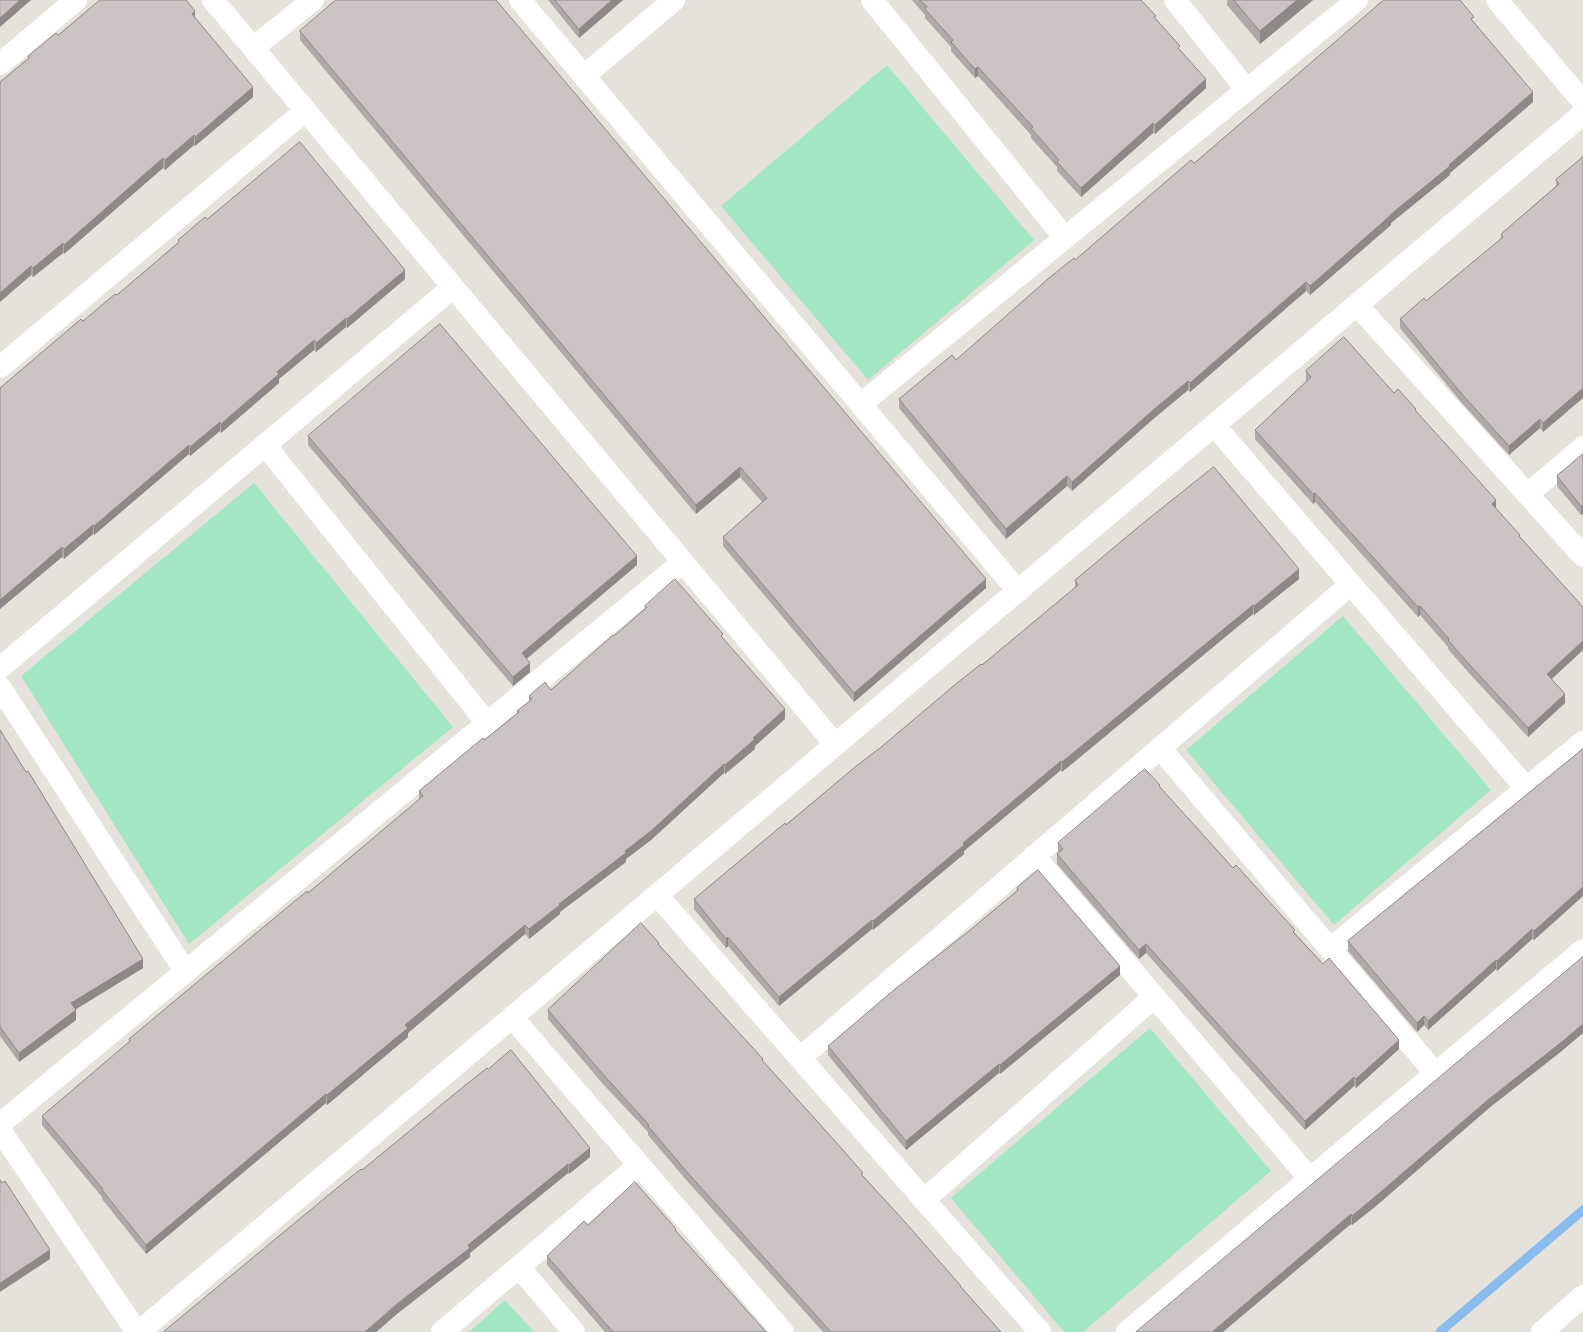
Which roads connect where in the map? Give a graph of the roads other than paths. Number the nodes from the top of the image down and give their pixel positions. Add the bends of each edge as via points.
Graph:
1 (76, 0) edge
2 (213, 0) edge
3 (312, 0) edge
4 (520, 0) edge
5 (674, 0) edge
6 (872, 0) edge
7 (1175, 0) edge
8 (1358, 0) edge
9 (1498, 0) edge
10 (253, 48) junction
11 (0, 64) edge
12 (584, 76) junction
13 (1247, 90) junction
14 (1583, 102) edge
15 (305, 111) junction
16 (1583, 114) edge
17 (1065, 238) junction
18 (453, 287) junction
19 (1357, 305) junction
20 (0, 367) edge
21 (861, 404) junction
22 (1214, 425) junction
23 (265, 445) junction
24 (1583, 447) edge
25 (1528, 494) junction
26 (1583, 556) edge
27 (683, 562) junction
28 (1351, 584) junction
29 (1018, 591) junction
30 (0, 668) edge
31 (0, 687) edge
32 (487, 724) junction
33 (1583, 742) edge
34 (835, 744) junction
35 (1160, 748) junction
36 (1526, 788) junction
37 (1034, 856) junction
38 (658, 895) junction
39 (1330, 949) junction
40 (1583, 950) edge
41 (186, 972) junction
42 (1154, 997) junction
43 (512, 1017) junction
44 (800, 1058) junction
45 (1436, 1074) junction
46 (0, 1124) edge
47 (0, 1130) edge
48 (639, 1165) junction
49 (1310, 1179) junction
50 (924, 1200) junction
51 (519, 1267) junction
52 (1583, 1296) edge
53 (138, 1332) edge
54 (442, 1332) edge
55 (574, 1332) edge
56 (783, 1332) edge
57 (1040, 1332) edge
58 (1128, 1332) edge
59 (1542, 1332) edge

1 - 11 street
2 - 10 street
3 - 10 street
4 - 12 street
5 - 12 street
6 - 17 street
7 - 13 street
8 - 13 street
9 - 14 street
10 - 15 street
12 - 21 street
13 - 17 street
15 - 18 street
15 - 20 street
16 - 19 street
17 - 21 street
18 - 23 street
18 - 27 street
19 - 22 street
19 - 25 street
21 - 29 street
22 - 28 street
22 - 29 street
23 - 30 street
23 - 32 street
24 - 25 street
25 - 26 street
27 - 32 street
27 - 34 street
28 - 35 street
28 - 36 street
29 - 34 street
31 - 41 street
32 - 41 street
33 - 36 street
34 - 38 street
35 - 37 street
35 - 39 street
36 - 39 street
37 - 42 street
37 - 44 street
38 - 43 street
38 - 44 street
39 - 45 street
40 - 45 street
41 - 46 street
42 - 49 street
42 - 50 street
43 - 48 street
43 - 53 street
44 - 50 street
45 - 49 street
47 - 53 street
48 - 51 street
48 - 56 street
49 - 58 street
50 - 57 street
51 - 54 street
51 - 55 street
52 - 59 street

